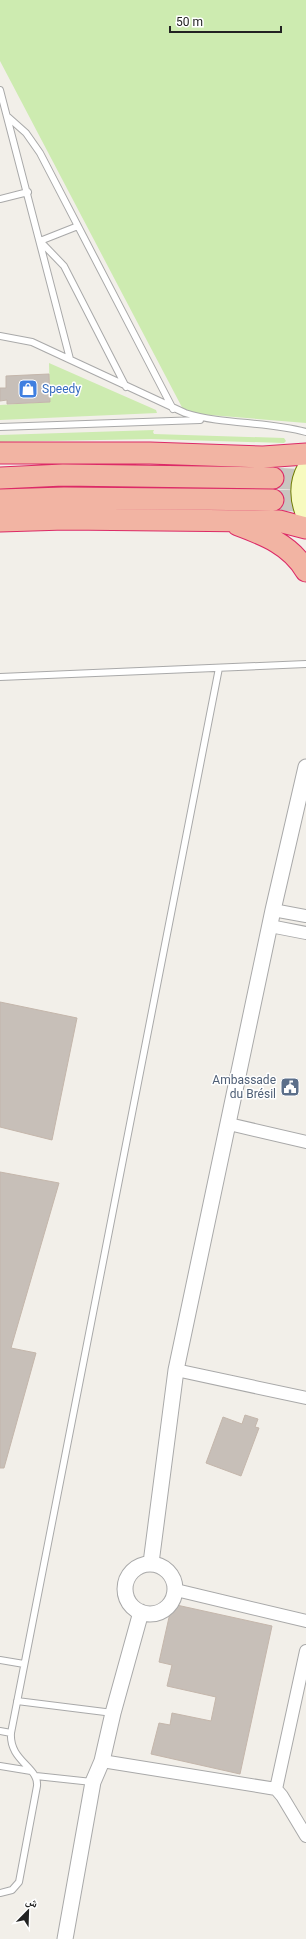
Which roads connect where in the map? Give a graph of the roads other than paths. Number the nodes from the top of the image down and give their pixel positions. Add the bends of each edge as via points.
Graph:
1 (0, 90) edge
2 (8, 117) junction
3 (28, 192) junction
4 (0, 199) edge
5 (78, 226) junction
6 (40, 241) junction
7 (0, 336) edge
8 (70, 359) junction
9 (126, 387) junction
10 (173, 409) junction
11 (208, 419) junction
12 (0, 427) edge
13 (306, 432) edge
14 (0, 453) edge
15 (306, 454) edge
16 (306, 468) edge
17 (0, 478) edge
18 (273, 478) tunnel mouth
19 (0, 500) edge
20 (273, 500) tunnel mouth
21 (306, 518) edge
22 (226, 520) junction
23 (0, 521) edge
24 (306, 528) edge
25 (306, 571) edge
26 (306, 664) edge
27 (220, 668) junction
28 (0, 677) edge
29 (306, 767) edge
30 (273, 910) junction
31 (306, 916) edge
32 (270, 926) junction
33 (306, 933) edge
34 (229, 1124) junction
35 (306, 1142) edge
36 (176, 1370) junction
37 (306, 1398) edge
38 (151, 1563) junction
39 (176, 1590) junction
40 (140, 1612) junction
41 (306, 1620) edge
42 (306, 1651) edge
43 (0, 1660) edge
44 (24, 1664) junction
45 (17, 1701) junction
46 (113, 1713) junction
47 (0, 1731) edge
48 (10, 1733) junction
49 (102, 1760) junction
50 (0, 1766) edge
51 (34, 1773) junction
52 (93, 1782) junction
53 (276, 1789) junction
54 (306, 1836) edge
55 (0, 1893) edge
56 (65, 1939) edge

1 - 2 lane
2 - 3 lane
2 - 5 lane via 22,128 33,142
3 - 4 lane
3 - 6 lane
5 - 6 lane
5 - 10 lane
6 - 8 lane
6 - 9 lane via 64,266
7 - 8 lane via 32,342
8 - 9 lane
9 - 10 lane
10 - 11 lane
11 - 12 lane
11 - 13 lane via 277,426
14 - 15 highway via 150,453 244,457
16 - 21 main road via 300,483 299,496
17 - 18 highway via 63,475
19 - 20 highway
22 - 23 highway
22 - 24 highway via 278,521
22 - 25 highway via 275,540 296,557
26 - 27 lane
27 - 28 lane
27 - 44 lane
29 - 30 street
30 - 31 street
30 - 32 street
32 - 33 street
32 - 34 street
34 - 35 street
34 - 36 street
36 - 37 street
36 - 38 street
38 - 39 street via 166,1569 173,1578
38 - 40 street via 135,1568 126,1580 125,1595
39 - 40 street via 174,1598 164,1610 156,1614
39 - 41 street
40 - 46 street
42 - 53 street
43 - 44 lane
44 - 45 lane
45 - 46 lane
45 - 48 lane
46 - 49 street
47 - 48 lane
48 - 51 lane via 14,1752
49 - 52 street
49 - 53 street
50 - 51 lane
51 - 52 lane
51 - 55 lane via 37,1786 20,1879 12,1890
52 - 56 street
53 - 54 street

